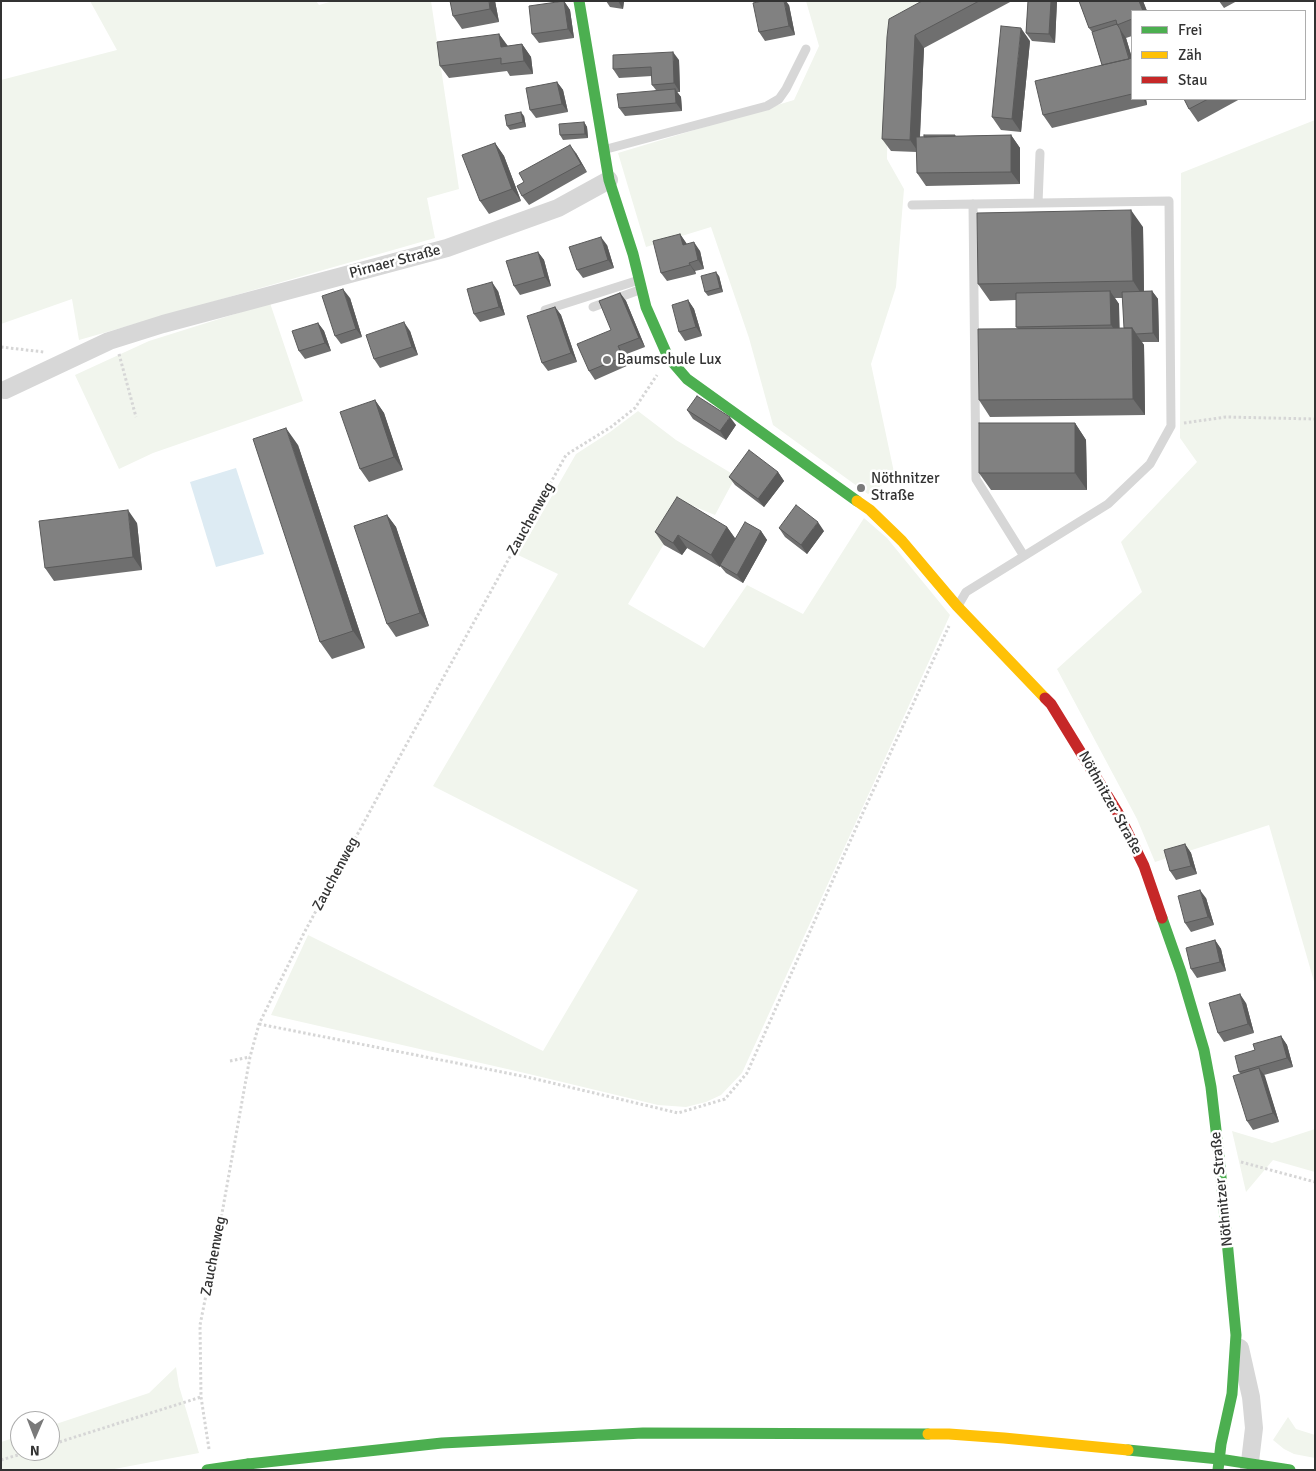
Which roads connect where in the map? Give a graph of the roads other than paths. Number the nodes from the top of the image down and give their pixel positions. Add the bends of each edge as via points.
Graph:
1 (579, 1) edge
2 (806, 48) dead end
3 (603, 150) junction
4 (1040, 153) dead end
5 (609, 180) junction
6 (1038, 203) junction
7 (973, 204) junction
8 (912, 205) dead end
9 (641, 284) junction
10 (594, 307) dead end
11 (540, 312) edge
12 (5, 390) dead end
13 (1024, 556) junction
14 (957, 606) junction
15 (1236, 1335) junction
16 (1218, 1464) edge
17 (1250, 1467) edge
18 (207, 1470) edge
19 (1290, 1470) edge

1 - 3 street
2 - 3 lane via 786,89 779,99 767,106
3 - 5 street
4 - 6 lane
5 - 9 street, Nöthnitzer Straße
5 - 12 street, Pirnaer Straße via 558,208 448,248 114,339
6 - 7 lane
6 - 13 lane via 1169,201 1171,426 1150,464 1108,504
7 - 8 lane
7 - 13 lane via 976,479
9 - 10 lane
9 - 11 lane
9 - 14 street, Nöthnitzer Straße via 646,307 668,358 687,379 870,510 902,540
13 - 14 lane via 966,592
14 - 15 street, Nöthnitzer Straße via 1051,704 1118,813 1144,866 1204,1050 1219,1156
15 - 16 street, Nöthnitzer Straße via 1232,1394
15 - 17 street, Nöthnitzer Straße via 1251,1397 1254,1428
16 - 17 street
16 - 18 street, bridge via 949,1434 642,1433 442,1443
17 - 19 street

